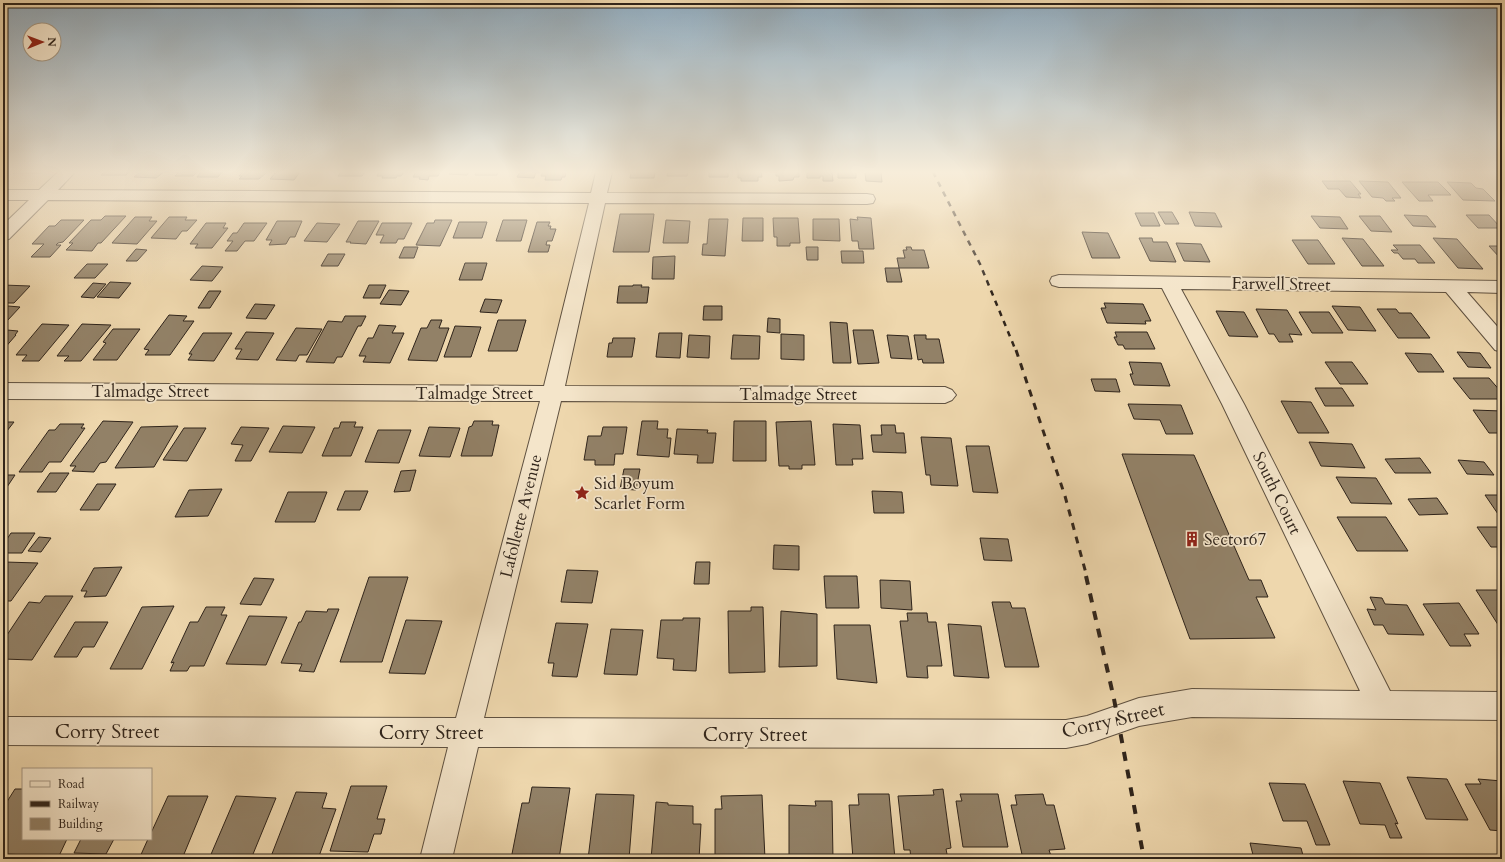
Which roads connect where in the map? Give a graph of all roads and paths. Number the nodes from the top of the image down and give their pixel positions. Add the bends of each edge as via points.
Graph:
1 (26, 212) edge
2 (595, 212) edge
3 (3, 235) edge
4 (1059, 281) dead end
5 (1169, 283) junction
6 (1452, 287) junction
7 (1502, 287) edge
8 (1502, 345) edge
9 (3, 391) edge
10 (552, 394) junction
11 (945, 395) dead end
12 (1382, 705) junction
13 (1502, 706) edge
14 (3, 731) edge
15 (467, 732) junction
16 (436, 859) edge

1 - 3 street
2 - 10 street, Lafollette Avenue
4 - 5 street, Farwell Street
5 - 6 street, Farwell Street
5 - 12 street, South Court
6 - 7 street, Farwell Street
6 - 8 street
9 - 10 street, Talmadge Street
10 - 11 street, Talmadge Street
10 - 15 street, Lafollette Avenue
12 - 13 street, Corry Street
12 - 15 street, Corry Street via 1192,704 1139,712 1087,730 1066,734
14 - 15 street, Corry Street
15 - 16 street, Lafollette Avenue

